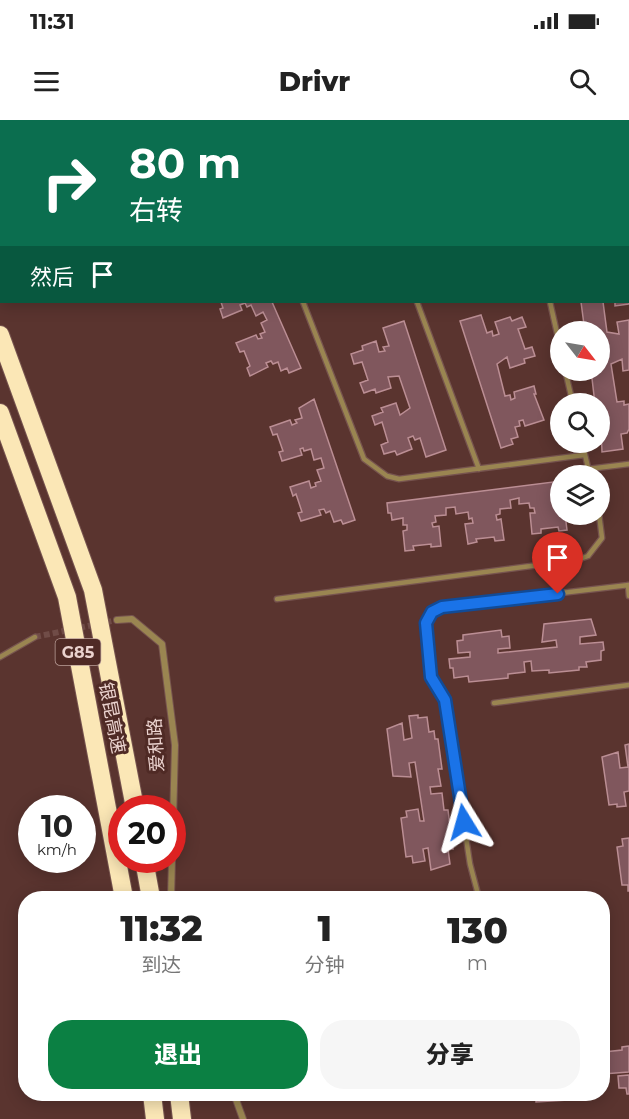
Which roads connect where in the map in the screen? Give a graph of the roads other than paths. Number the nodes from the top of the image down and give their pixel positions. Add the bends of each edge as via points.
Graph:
1 (303, 303) edge
2 (417, 303) edge
3 (550, 303) edge
4 (554, 321) edge
5 (0, 334) edge
6 (0, 413) edge
7 (584, 455) joint
8 (629, 464) edge
9 (587, 465) edge
10 (610, 466) edge
11 (479, 469) junction
12 (600, 525) edge
13 (628, 585) edge
14 (629, 596) edge
15 (277, 599) dead end
16 (117, 620) tunnel mouth
17 (35, 637) tunnel mouth
18 (0, 657) edge
19 (629, 685) edge
20 (494, 703) dead end
21 (132, 795) edge
22 (147, 873) edge
23 (123, 891) edge
24 (151, 891) edge
25 (171, 891) edge
26 (476, 891) edge
27 (153, 1101) edge
28 (180, 1101) edge
29 (237, 1101) edge
30 (155, 1119) edge
31 (182, 1119) edge
32 (243, 1119) edge

1 - 11 lane via 364,459 387,476 399,479
2 - 11 lane
3 - 4 lane
5 - 21 highway, 银昆高速 / G85 via 93,590
6 - 23 highway, 银昆高速 / G85 via 67,597
7 - 9 lane
7 - 11 lane
8 - 10 lane
12 - 15 lane via 602,538 588,556 577,560
13 - 14 lane
13 - 26 lane via 442,607 432,612 426,623 431,677 445,700
16 - 25 street, 爱和路 via 132,620 162,644 175,745
17 - 18 lane
19 - 20 lane
22 - 24 highway
27 - 30 highway
28 - 31 highway
29 - 32 street

